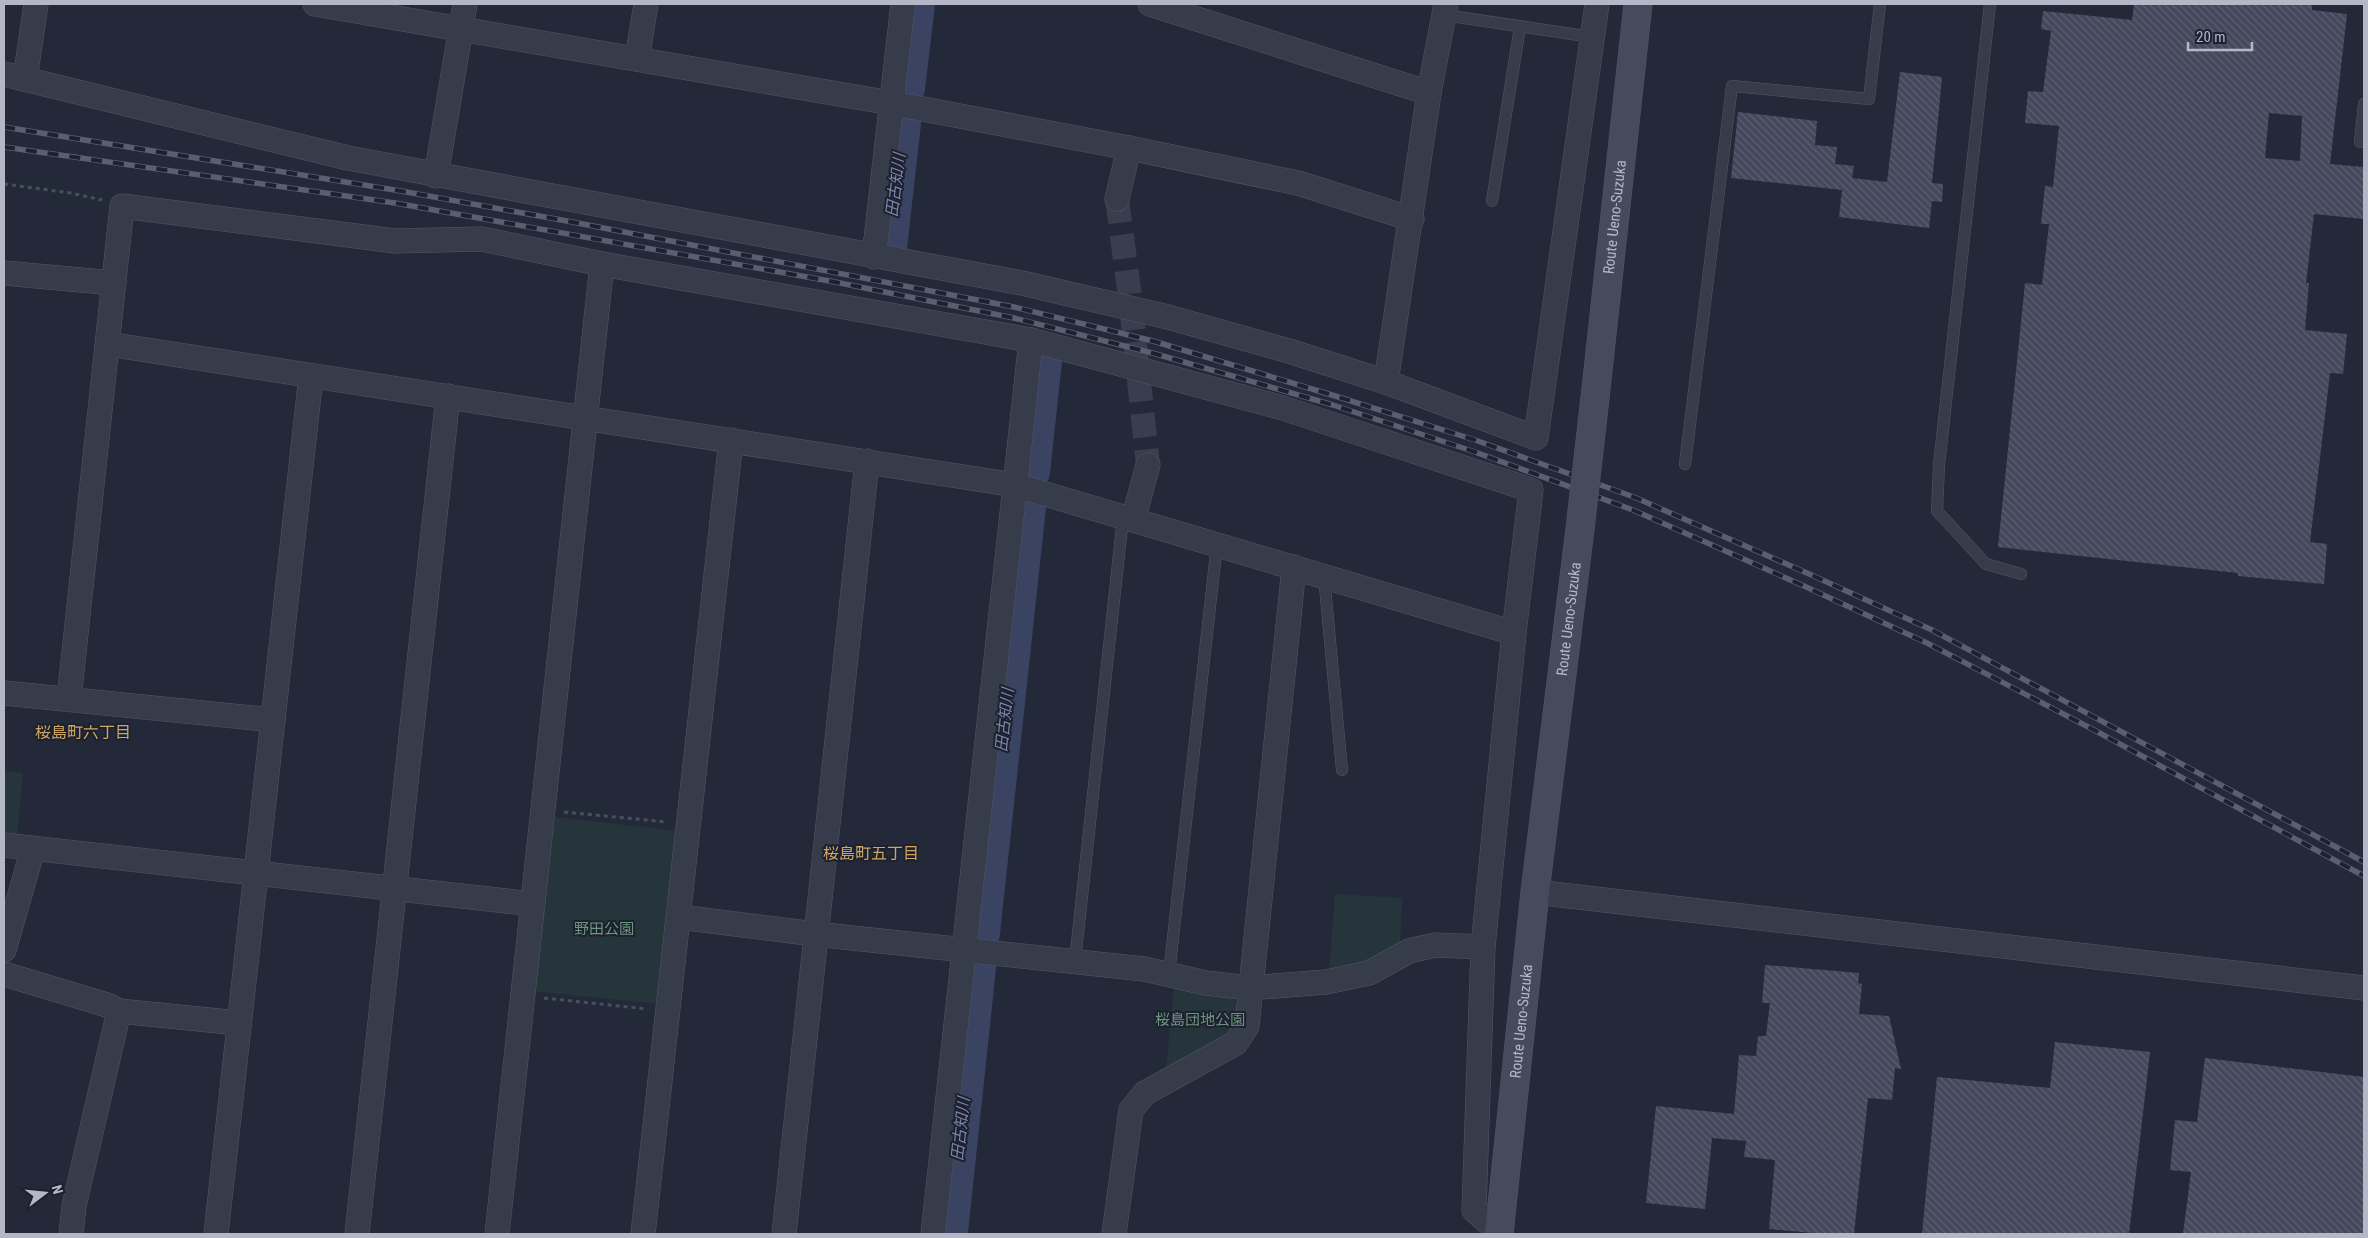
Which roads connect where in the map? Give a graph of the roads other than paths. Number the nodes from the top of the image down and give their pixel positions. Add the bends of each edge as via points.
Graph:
1 (36, 4) edge
2 (315, 4) edge
3 (466, 4) edge
4 (646, 4) edge
5 (903, 4) edge
6 (1150, 4) edge
7 (1597, 4) edge
8 (1638, 4) edge
9 (1880, 4) edge
10 (1990, 4) edge
11 (1445, 10) edge
12 (1520, 27) junction
13 (461, 28) junction
14 (1592, 37) junction
15 (637, 59) junction
16 (14, 76) edge
17 (1429, 93) junction
18 (891, 103) junction
19 (2364, 104) edge
20 (2360, 142) dead end
21 (1129, 148) junction
22 (436, 176) junction
23 (1117, 199) tunnel mouth
24 (1492, 201) dead end
25 (1412, 219) junction
26 (874, 257) junction
27 (602, 264) junction
28 (4, 273) edge
29 (114, 283) junction
30 (1031, 340) junction
31 (108, 344) junction
32 (311, 376) junction
33 (1386, 382) junction
34 (448, 396) junction
35 (587, 417) junction
36 (731, 440) junction
37 (867, 461) junction
38 (1685, 464) dead end
39 (1148, 466) tunnel mouth
40 (1015, 485) junction
41 (1128, 518) junction
42 (1217, 544) junction
43 (1294, 567) junction
44 (2021, 574) dead end
45 (1324, 576) junction
46 (1514, 633) junction
47 (4, 693) edge
48 (68, 699) junction
49 (274, 720) junction
50 (1342, 770) dead end
51 (4, 845) edge
52 (33, 849) junction
53 (257, 874) junction
54 (394, 889) junction
55 (1536, 892) junction
56 (533, 904) junction
57 (679, 917) junction
58 (815, 934) junction
59 (1483, 947) junction
60 (965, 949) junction
61 (4, 950) edge
62 (1075, 961) junction
63 (4, 974) edge
64 (1169, 974) junction
65 (1250, 988) junction
66 (2364, 988) edge
67 (119, 1011) junction
68 (239, 1023) junction
69 (1499, 1233) edge
70 (71, 1234) edge
71 (216, 1234) edge
72 (357, 1234) edge
73 (497, 1234) edge
74 (643, 1234) edge
75 (784, 1234) edge
76 (934, 1234) edge
77 (1114, 1234) edge

1 - 16 street
2 - 13 street
3 - 13 street
4 - 15 street
5 - 18 street
6 - 17 street
7 - 14 street
8 - 55 main road, Route Ueno-Suzuka, bridge
9 - 38 lane via 1869,100 1732,86
10 - 44 lane via 1940,456 1937,511 1986,564
11 - 12 lane
11 - 17 street
12 - 14 lane
12 - 24 lane
13 - 15 street
13 - 22 street
14 - 33 street via 1536,438
15 - 18 street
16 - 22 street via 348,158
17 - 25 street
18 - 21 street
18 - 26 street
19 - 20 lane
21 - 23 street
21 - 25 street via 1298,183
22 - 26 street
25 - 33 street
26 - 33 street via 1022,284 1168,317
27 - 29 street via 482,239 395,242 122,206
27 - 30 street
27 - 35 street
28 - 29 street
29 - 31 street
30 - 40 street
30 - 46 street via 1283,408 1530,490
31 - 32 street
31 - 48 street
32 - 34 street
32 - 49 street
34 - 35 street
34 - 54 street
35 - 36 street
35 - 56 street
36 - 37 street
36 - 57 street
37 - 40 street
37 - 58 street
39 - 41 street
40 - 41 street
40 - 60 street
41 - 42 street
41 - 62 lane
42 - 43 street
42 - 64 lane
43 - 45 street
43 - 65 street
45 - 46 street
45 - 50 lane
46 - 59 street
47 - 48 street
48 - 49 street
49 - 53 street
51 - 52 street
52 - 53 street
52 - 61 street
53 - 54 street
53 - 68 street
54 - 56 street
54 - 72 street
55 - 66 street
55 - 69 main road, Route Ueno-Suzuka
56 - 73 street
57 - 58 street
57 - 74 street
58 - 60 street
58 - 75 street
59 - 65 street via 1435,945 1409,951 1370,973 1326,982
59 - 69 street via 1474,1210
60 - 62 street
60 - 76 street
62 - 64 street
63 - 67 street
64 - 65 street via 1206,983
65 - 77 street via 1247,1026 1236,1043 1144,1093 1131,1110
67 - 68 street
67 - 70 street via 74,1206
68 - 71 street

